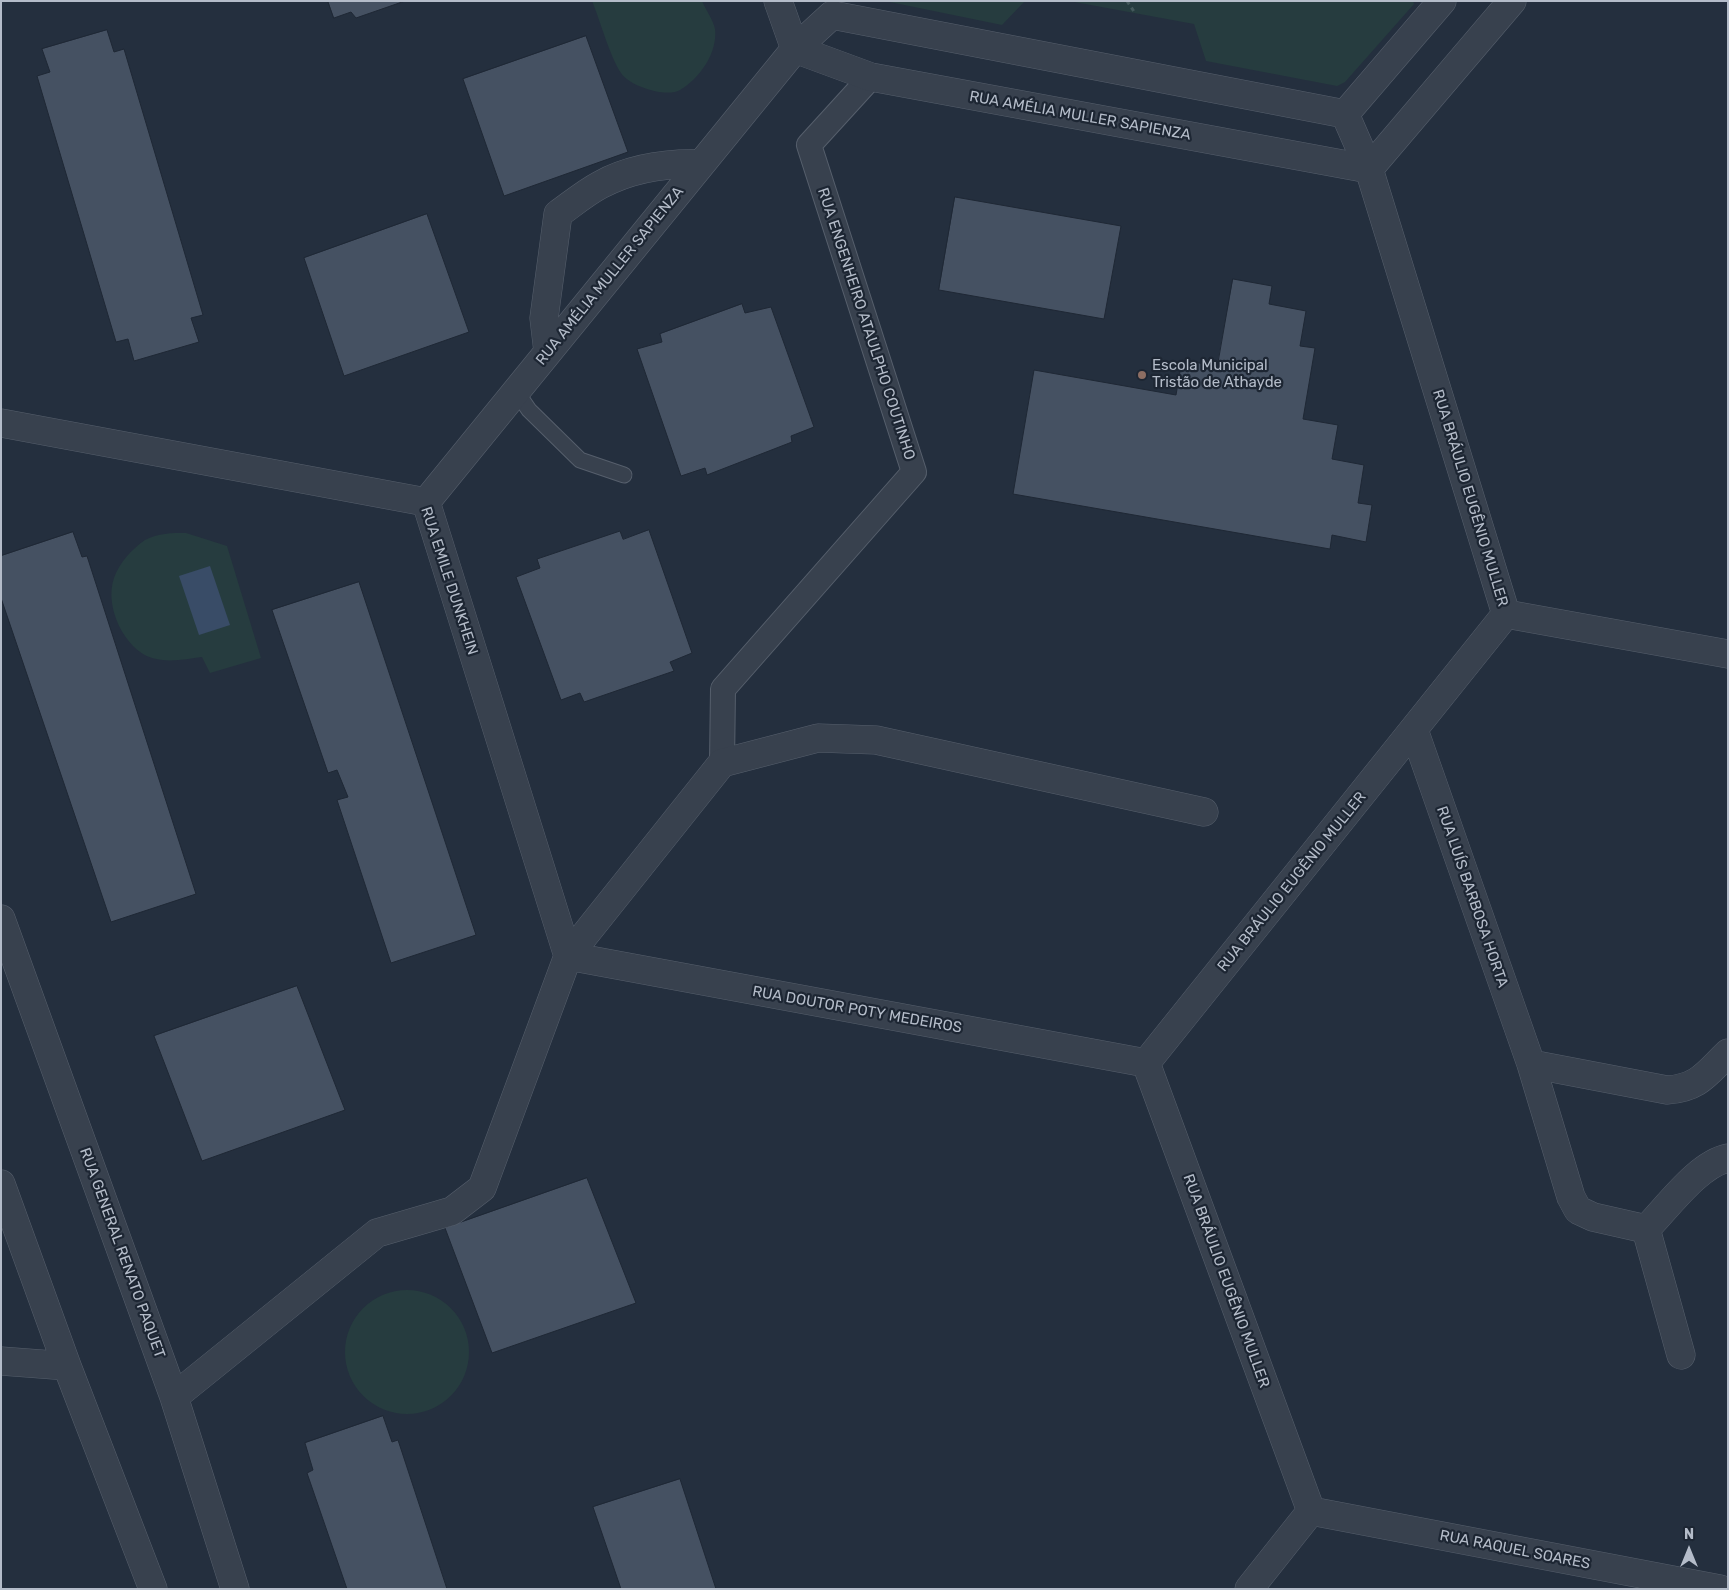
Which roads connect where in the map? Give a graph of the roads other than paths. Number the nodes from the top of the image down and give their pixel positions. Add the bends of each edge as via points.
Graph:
1 (778, 1) edge
2 (1442, 1) edge
3 (1512, 1) edge
4 (829, 8) edge
5 (795, 49) junction
6 (871, 77) junction
7 (1345, 114) junction
8 (701, 164) junction
9 (1369, 169) junction
10 (548, 352) junction
11 (516, 392) junction
12 (1, 423) edge
13 (624, 475) dead end
14 (426, 502) junction
15 (1506, 614) junction
16 (1728, 654) edge
17 (1414, 730) junction
18 (722, 763) junction
19 (1204, 812) dead end
20 (1, 919) edge
21 (568, 956) junction
22 (1728, 1052) edge
23 (1146, 1063) junction
24 (1531, 1064) junction
25 (1728, 1158) edge
26 (1, 1184) edge
27 (1646, 1230) junction
28 (1681, 1355) dead end
29 (1, 1361) edge
30 (67, 1366) junction
31 (174, 1397) junction
32 (1311, 1512) junction
33 (153, 1589) edge
34 (236, 1589) edge
35 (1249, 1589) edge
36 (1720, 1589) edge

1 - 5 street
2 - 7 street
3 - 9 street
4 - 5 street, RUA AMÉLIA MULLER SAPIENZA
4 - 7 street, RUA AMÉLIA MULLER SAPIENZA
5 - 6 street, RUA AMÉLIA MULLER SAPIENZA
5 - 8 street, RUA AMÉLIA MULLER SAPIENZA
6 - 9 street, RUA AMÉLIA MULLER SAPIENZA
6 - 18 street, RUA ENGENHEIRO ATAULPHO COUTINHO via 809,145 914,472 723,688
7 - 9 street, RUA BRÁULIO EUGÊNIO MULLER
8 - 10 street, RUA AMÉLIA MULLER SAPIENZA
8 - 10 street via 672,163 645,168 600,184 558,214 544,318
9 - 15 street, RUA BRÁULIO EUGÊNIO MULLER
10 - 11 street, RUA AMÉLIA MULLER SAPIENZA
11 - 13 lane via 529,410 580,460
11 - 14 street, RUA AMÉLIA MULLER SAPIENZA
12 - 14 street, RUA EMILE DUNKHEIN
14 - 21 street, RUA EMILE DUNKHEIN
15 - 16 street
15 - 17 street, RUA BRÁULIO EUGÊNIO MULLER
17 - 23 street, RUA BRÁULIO EUGÊNIO MULLER
17 - 24 street, RUA LUÍS BARBOSA HORTA
18 - 19 street via 818,738 876,740
18 - 21 street
20 - 31 street, RUA GENERAL RENATO PAQUET
21 - 23 street, RUA DOUTOR POTY MEDEIROS
21 - 31 street via 482,1188 452,1211 377,1233
22 - 24 street via 1698,1082 1684,1089 1667,1090
23 - 32 street, RUA BRÁULIO EUGÊNIO MULLER
24 - 27 street, RUA LUÍS BARBOSA HORTA via 1570,1197 1578,1210
25 - 27 street via 1717,1160 1704,1170
26 - 30 street
27 - 28 street
29 - 30 street
30 - 33 street
31 - 34 street, RUA GENERAL RENATO PAQUET
32 - 35 street
32 - 36 street, RUA RAQUEL SOARES

